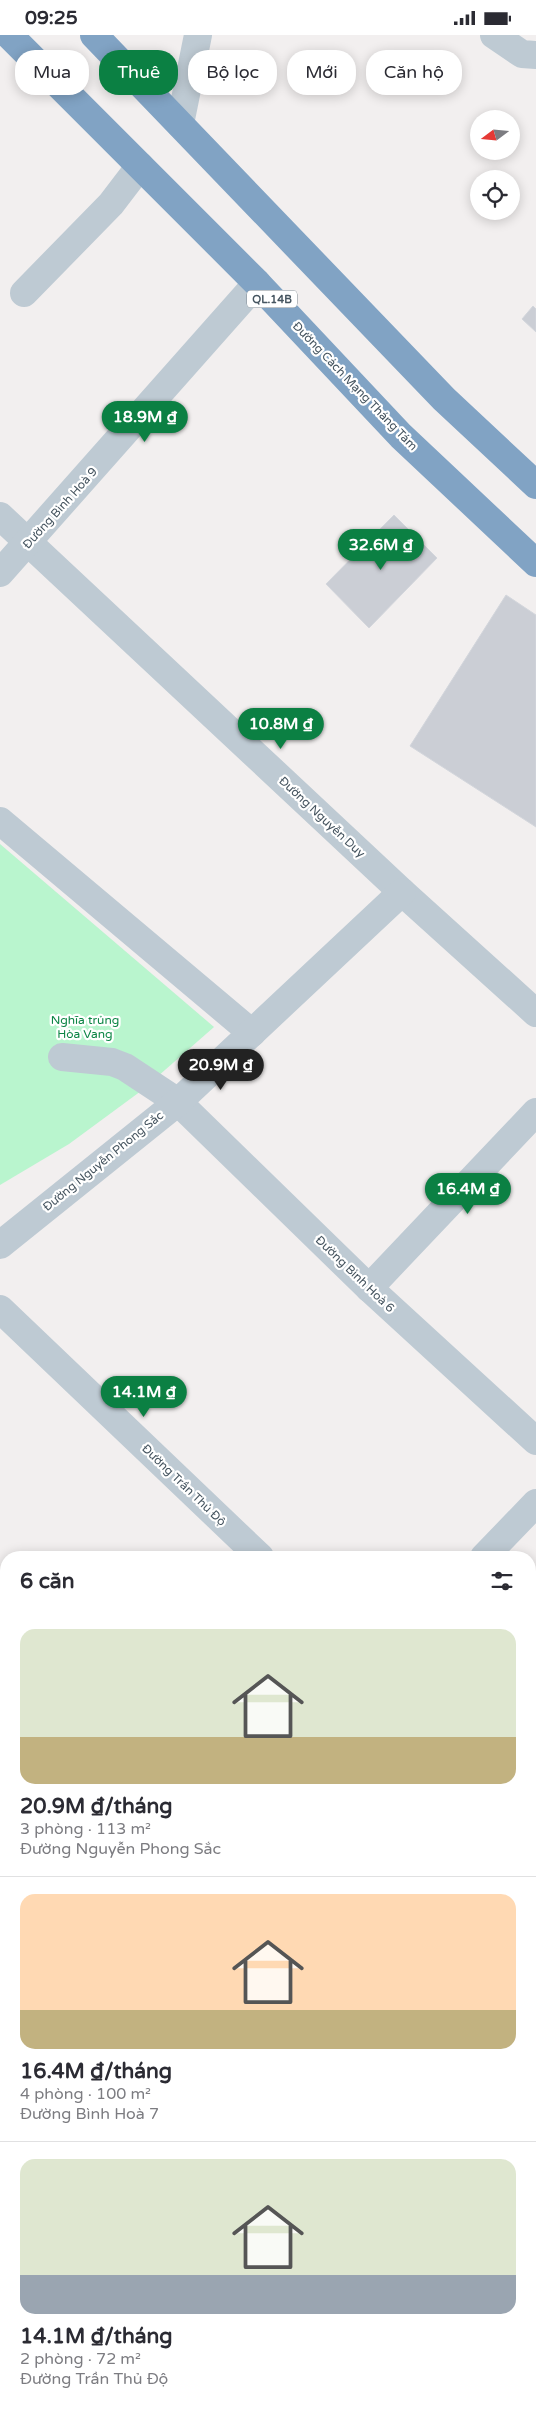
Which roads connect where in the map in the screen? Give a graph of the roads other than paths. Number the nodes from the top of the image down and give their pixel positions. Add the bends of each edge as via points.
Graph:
1 (8, 35) edge
2 (94, 35) edge
3 (198, 35) edge
4 (494, 35) edge
5 (536, 55) edge
6 (180, 124) junction
7 (140, 166) junction
8 (257, 283) junction
9 (24, 293) dead end
10 (536, 485) edge
11 (0, 515) edge
12 (29, 543) junction
13 (536, 563) edge
14 (0, 573) edge
15 (0, 821) edge
16 (402, 892) junction
17 (536, 1013) edge
18 (252, 1033) junction
19 (62, 1057) dead end
20 (178, 1101) junction
21 (536, 1112) edge
22 (0, 1245) edge
23 (369, 1288) junction
24 (0, 1309) edge
25 (536, 1441) edge
26 (536, 1503) edge
27 (254, 1551) edge
28 (490, 1551) edge

1 - 7 highway, Đường Cách Mạng Tháng Tám / QL.14B
2 - 6 highway
3 - 6 street
4 - 5 street via 522,54
6 - 10 highway via 444,399
7 - 8 highway, Đường Cách Mạng Tháng Tám / QL.14B
7 - 9 street via 111,204
8 - 12 street, Đường Bình Hoà 9
8 - 13 highway, Đường Cách Mạng Tháng Tám / QL.14B via 401,436
11 - 12 street, Đường Nguyễn Duy
12 - 14 street, Đường Bình Hoà 9
12 - 16 street, Đường Nguyễn Duy
15 - 18 street
16 - 17 street, Đường Nguyễn Duy
16 - 18 street, Đường Nguyễn Phong Sắc
18 - 20 street, Đường Nguyễn Phong Sắc
19 - 20 street, Đường Bình Hoà 6 via 112,1062
20 - 22 street, Đường Nguyễn Phong Sắc
20 - 23 street, Đường Bình Hoà 6
21 - 23 street
23 - 25 street, Đường Bình Hoà 6
24 - 27 street, Đường Trần Thủ Độ
26 - 28 street

